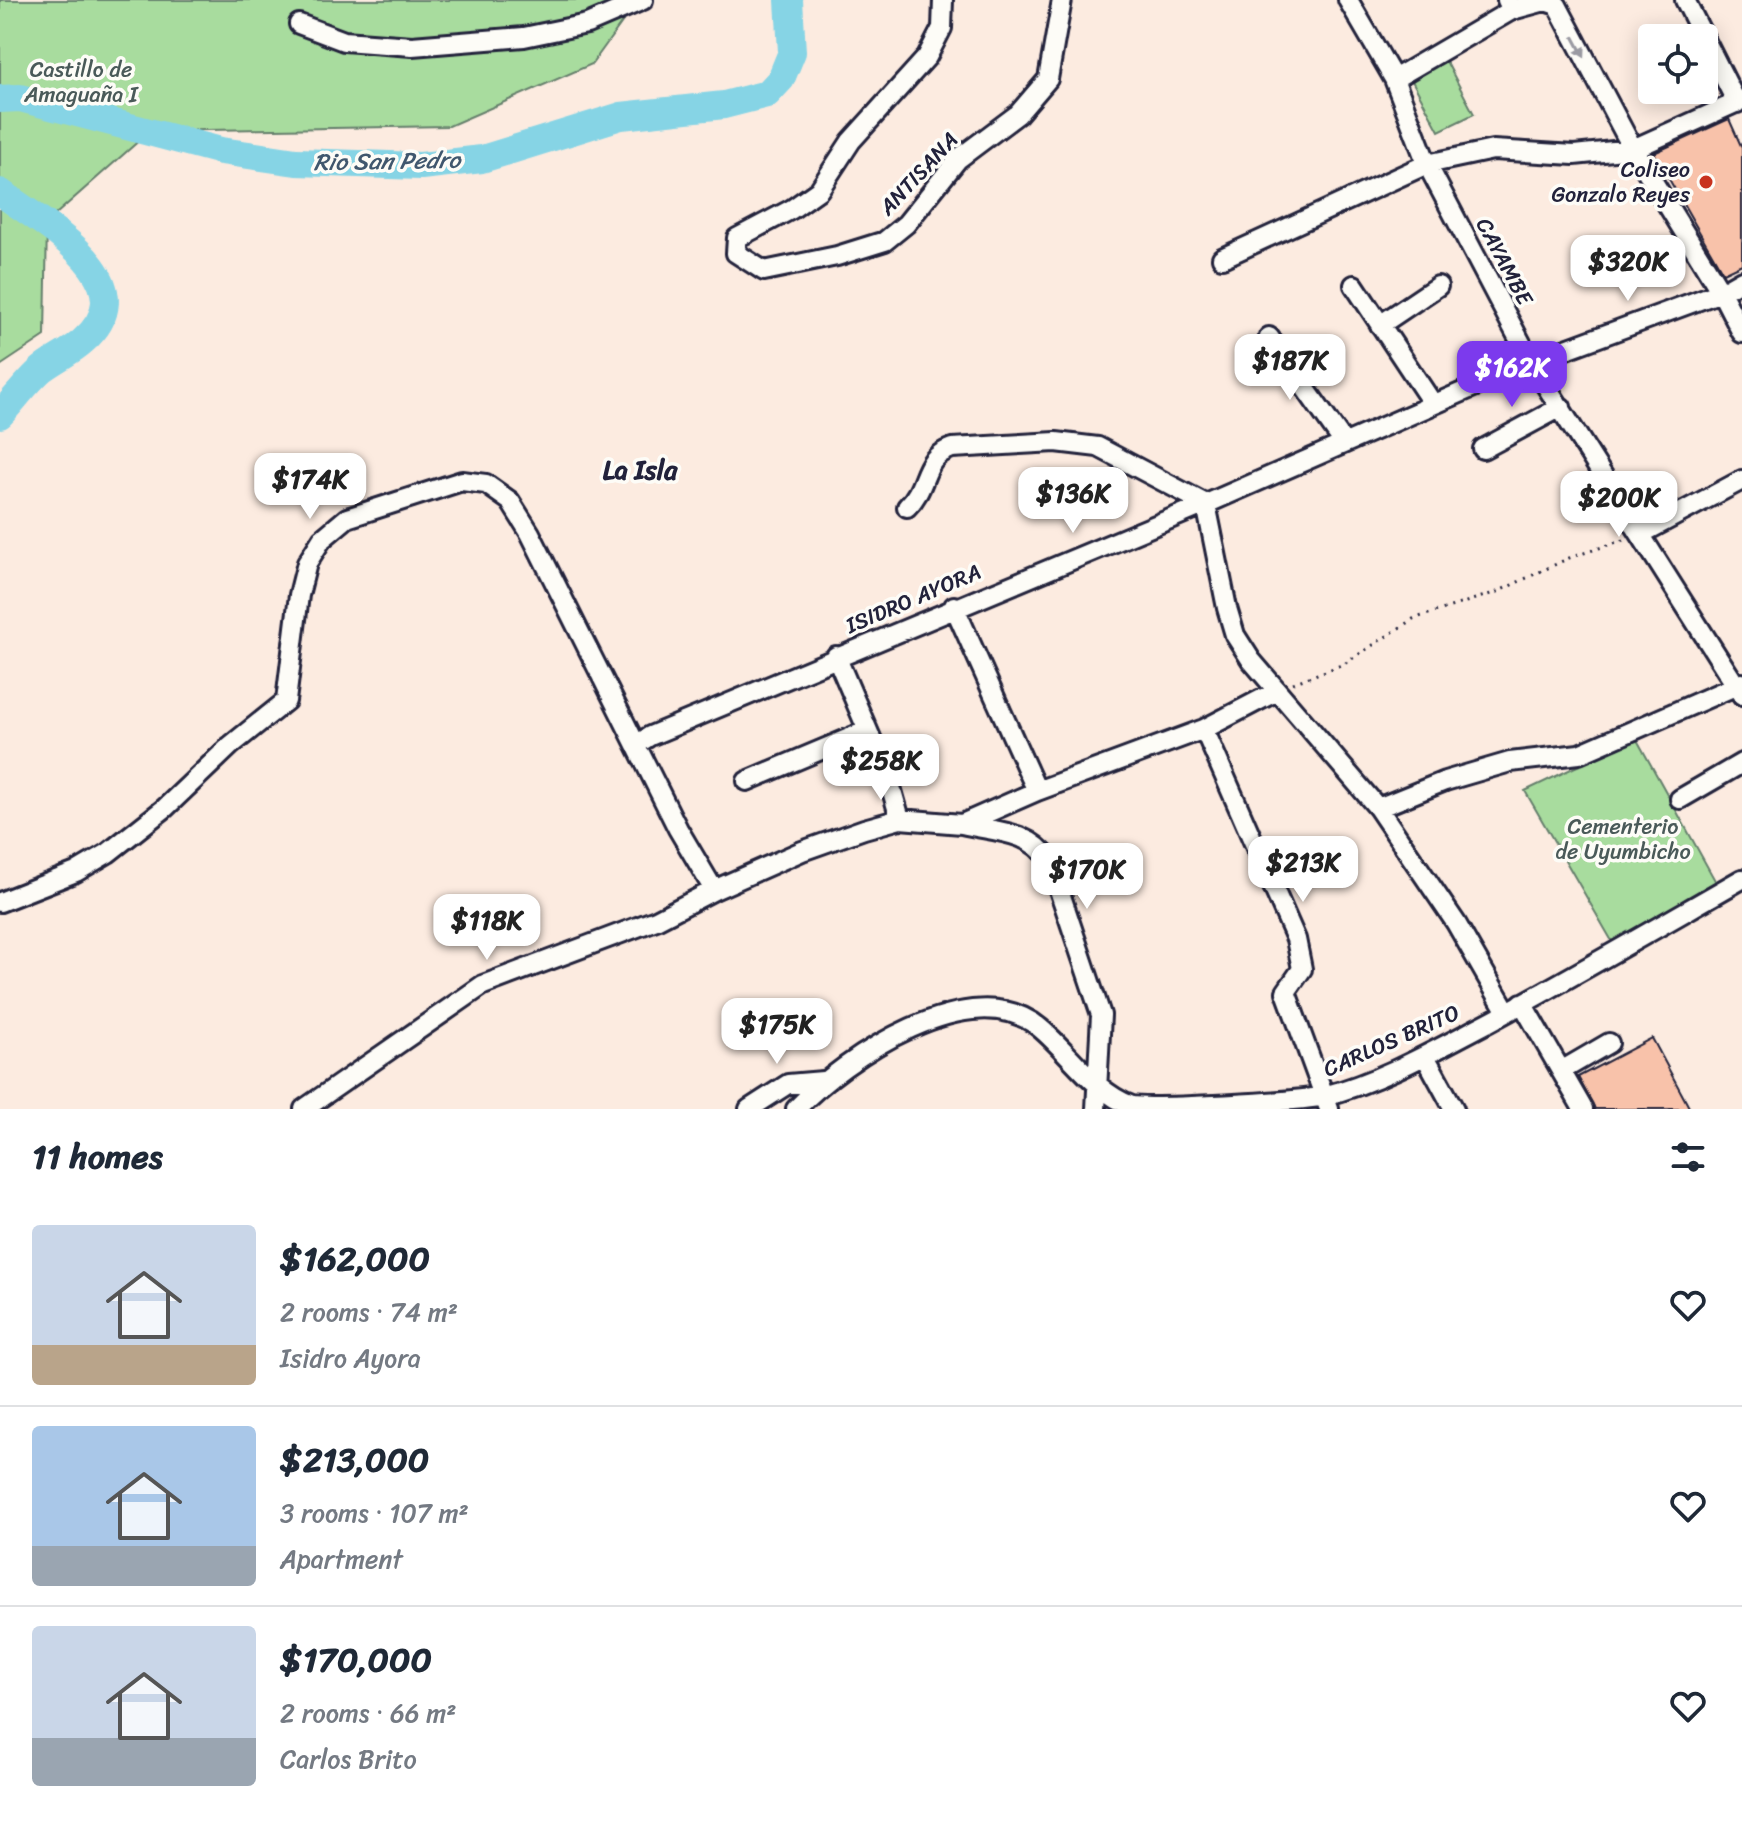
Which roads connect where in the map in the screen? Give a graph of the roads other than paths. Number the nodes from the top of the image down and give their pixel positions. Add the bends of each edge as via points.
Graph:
1 (643, 0) edge
2 (943, 0) edge
3 (1062, 0) edge
4 (1348, 0) edge
5 (1685, 0) edge
6 (1509, 5) edge
7 (299, 24) dead end
8 (1394, 79) junction
9 (1740, 102) edge
10 (1633, 149) junction
11 (1427, 164) junction
12 (1222, 258) dead end
13 (1742, 280) edge
14 (1354, 285) dead end
15 (1438, 286) dead end
16 (1721, 292) junction
17 (1380, 325) junction
18 (1742, 333) edge
19 (1269, 337) dead end
20 (1531, 362) junction
21 (1433, 404) junction
22 (1561, 407) junction
23 (1344, 443) junction
24 (1483, 449) dead end
25 (1742, 480) edge
26 (1206, 504) junction
27 (907, 507) dead end
28 (1641, 534) junction
29 (954, 606) junction
30 (836, 656) junction
31 (1740, 688) edge
32 (1277, 691) junction
33 (1204, 729) junction
34 (866, 731) junction
35 (636, 745) junction
36 (1742, 763) edge
37 (747, 781) dead end
38 (1037, 791) junction
39 (1680, 799) dead end
40 (1378, 808) junction
41 (900, 819) junction
42 (962, 824) junction
43 (1742, 879) edge
44 (714, 890) junction
45 (0, 902) edge
46 (1514, 1008) junction
47 (1609, 1043) dead end
48 (1425, 1056) junction
49 (1561, 1071) junction
50 (823, 1081) junction
51 (1095, 1083) junction
52 (1327, 1103) edge
53 (304, 1109) edge
54 (749, 1109) edge
55 (796, 1109) edge
56 (1096, 1109) edge
57 (1454, 1109) edge
58 (1583, 1109) edge

1 - 7 street via 587,24 524,37 412,46 344,41
2 - 3 street, ANTISANA via 942,28 927,57 851,141 819,190 737,238 736,253 764,271 885,241 906,224 958,159 1018,114 1048,79
4 - 8 street, CAYAMBE
5 - 9 street
6 - 8 street
6 -> 10 street via 1557,5
8 - 11 street, CAYAMBE
9 - 10 street
10 - 11 street via 1574,155 1493,150
10 - 16 street
11 - 12 street
11 - 20 street, CAYAMBE
13 - 16 street, ISIDRO AYORA
14 - 17 street
15 - 17 street
16 - 18 street
16 - 20 street, ISIDRO AYORA
17 - 21 street
19 - 23 street
20 - 21 street, ISIDRO AYORA
20 - 22 street, CAYAMBE
21 - 23 street, ISIDRO AYORA
22 - 24 street
22 - 28 street, CAYAMBE
23 - 26 street, ISIDRO AYORA
25 - 28 street
26 - 27 street via 1098,447 1056,442 938,452
26 - 29 street, ISIDRO AYORA
26 - 32 street via 1235,635
28 - 31 street, CAYAMBE
29 - 30 street, ISIDRO AYORA
29 - 38 street
30 - 34 street
30 - 35 street, ISIDRO AYORA
31 - 40 street via 1579,754 1510,762
32 - 33 street
32 - 40 street
33 - 38 street
33 - 52 street via 1296,939 1302,969 1286,992
34 - 37 street
34 - 41 street
35 - 44 street
35 - 45 street via 510,501 486,484 462,481 347,518 322,539 307,563 299,595 286,701 108,853 76,872
36 - 39 street
38 - 42 street
40 - 46 street
41 - 42 street
41 - 44 street via 802,851
42 - 51 street via 1026,837 1049,860 1101,1015
43 - 46 street, CARLOS BRITO
44 - 53 street via 656,920 483,985
46 - 48 street, CARLOS BRITO
46 - 49 street
47 - 49 street
48 - 52 street, CARLOS BRITO
48 - 57 street
49 - 58 street
50 - 51 street, CARLOS BRITO via 893,1035 982,1008 1002,1009 1038,1026
50 - 54 street via 788,1084
50 - 55 street, CARLOS BRITO
51 - 52 street, CARLOS BRITO via 1126,1104 1148,1109
51 - 56 street

